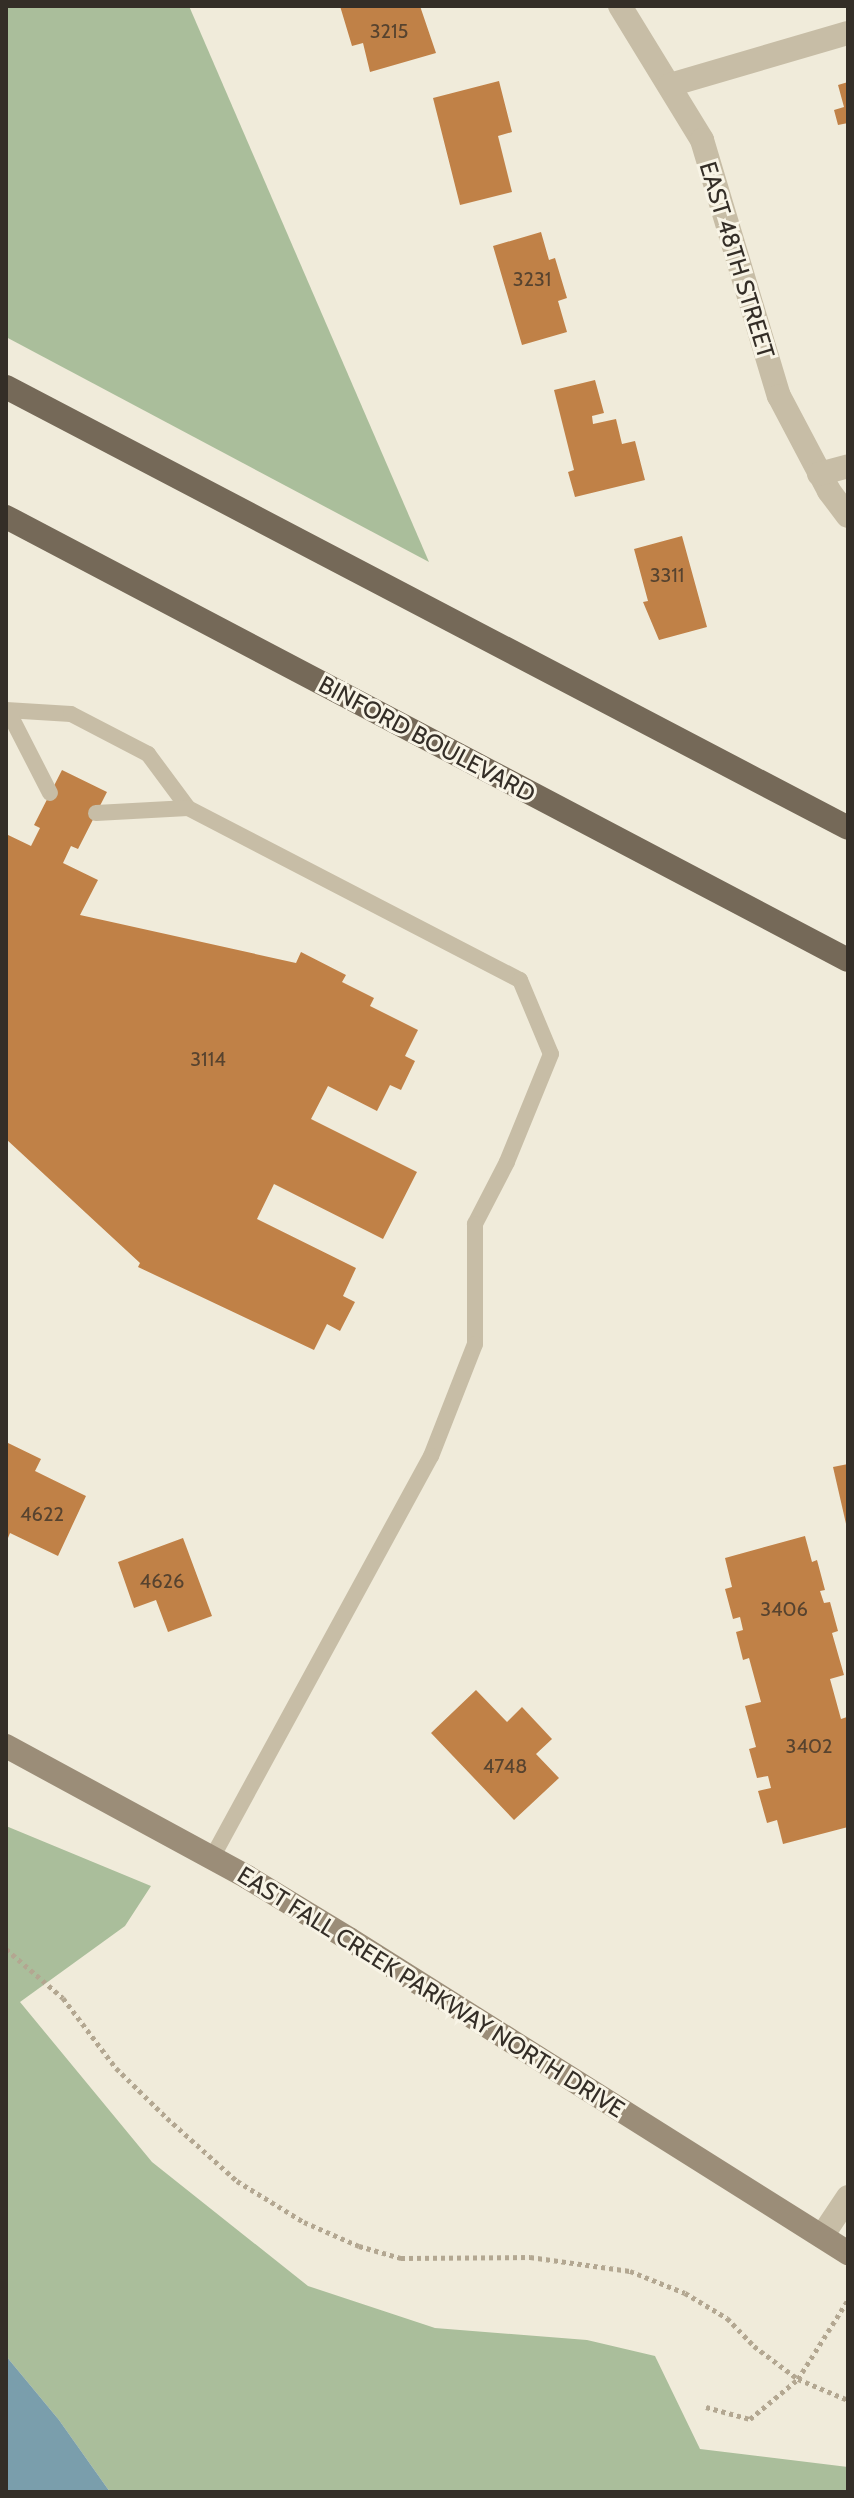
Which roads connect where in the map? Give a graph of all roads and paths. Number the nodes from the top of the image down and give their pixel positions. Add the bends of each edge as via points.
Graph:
1 (620, 6) edge
2 (848, 33) edge
3 (670, 85) junction
4 (6, 387) edge
5 (848, 466) edge
6 (819, 474) junction
7 (848, 516) edge
8 (6, 517) edge
9 (7, 711) edge
10 (50, 793) dead end
11 (188, 808) junction
12 (96, 813) dead end
13 (848, 828) edge
14 (848, 960) edge
15 (6, 1746) edge
16 (212, 1858) junction
17 (6, 1949) edge
18 (848, 2197) edge
19 (822, 2236) junction
20 (848, 2253) edge
21 (848, 2300) edge
22 (798, 2379) junction
23 (848, 2400) edge
24 (706, 2407) dead end

1 - 3 street, EAST 48TH STREET
2 - 3 street
3 - 6 street, EAST 48TH STREET via 702,140 769,368
4 - 13 main road
5 - 6 street
6 - 7 street, EAST 48TH STREET
8 - 14 main road, BINFORD BOULEVARD
9 - 10 lane
9 - 11 lane via 71,714 148,754
11 - 12 lane
11 - 16 lane via 520,980 551,1054 475,1224 475,1344 431,1456
15 - 16 main road, EAST FALL CREEK PARKWAY NORTH DRIVE
16 - 19 main road, EAST FALL CREEK PARKWAY NORTH DRIVE
17 - 22 path via 63,1998 116,2068 167,2118 237,2181 304,2222 401,2258 530,2257 630,2271 685,2293 727,2318
18 - 19 street
19 - 20 main road, EAST FALL CREEK PARKWAY NORTH DRIVE
21 - 22 path
22 - 23 path
22 - 24 path via 750,2419

